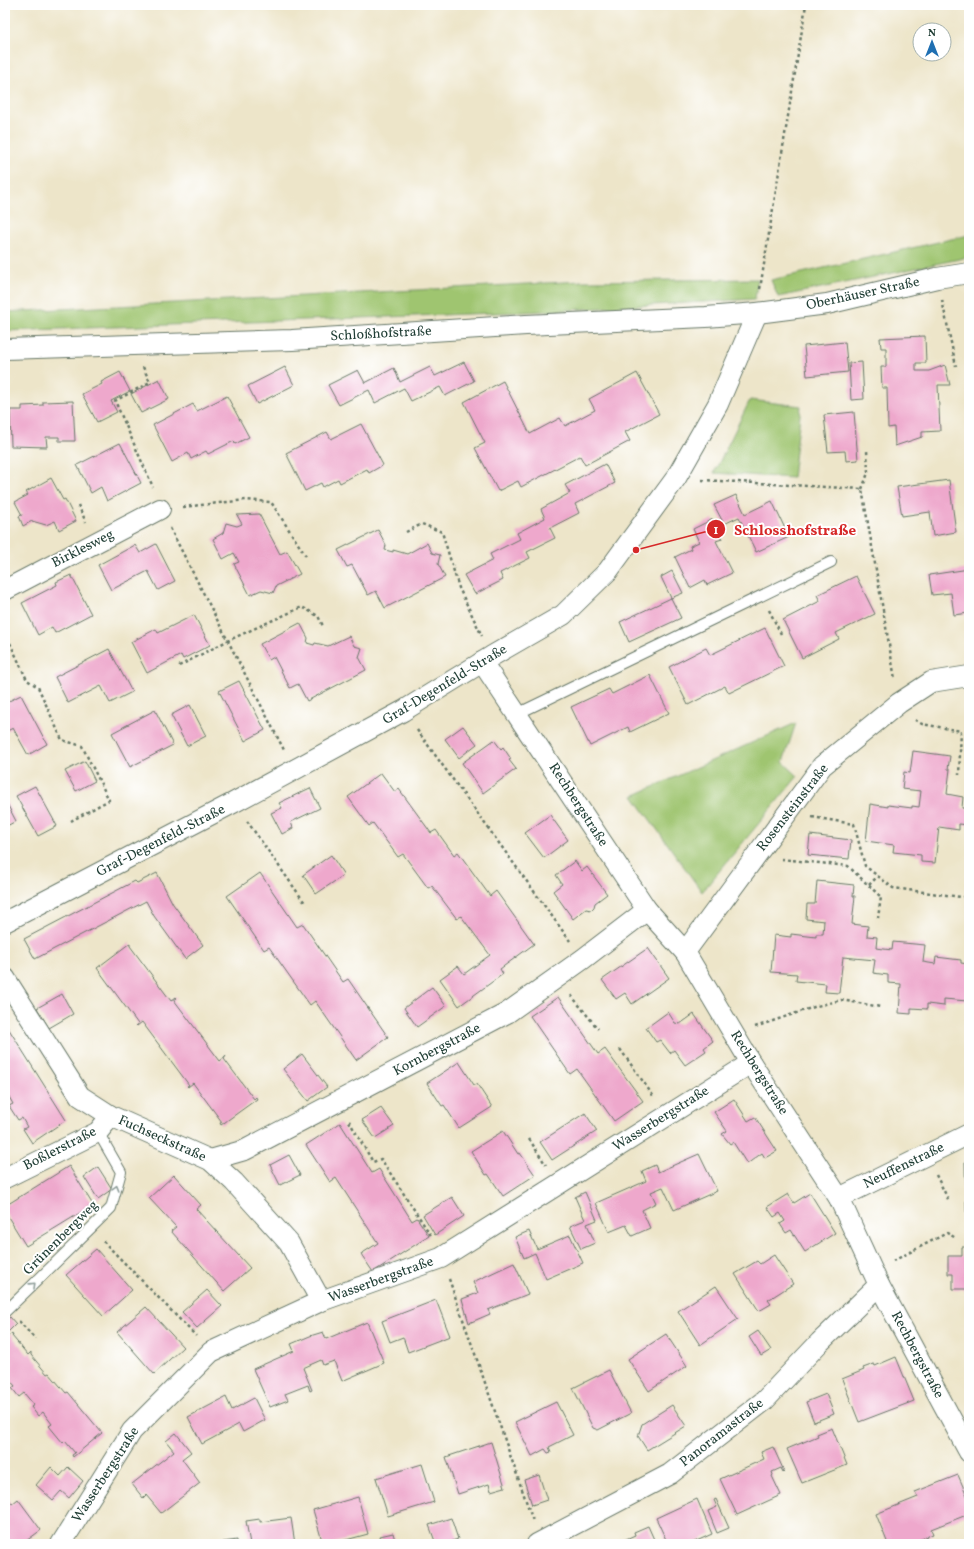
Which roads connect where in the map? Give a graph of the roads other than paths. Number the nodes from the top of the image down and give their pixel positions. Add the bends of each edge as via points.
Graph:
1 (969, 272) edge
2 (757, 313) junction
3 (5, 349) edge
4 (160, 509) road end
5 (831, 562) dead end
6 (5, 590) edge
7 (487, 659) junction
8 (969, 676) edge
9 (517, 714) junction
10 (647, 910) junction
11 (5, 922) edge
12 (685, 952) junction
13 (5, 978) edge
14 (751, 1063) junction
15 (111, 1116) junction
16 (98, 1132) junction
17 (969, 1134) edge
18 (210, 1160) junction
19 (5, 1178) edge
20 (839, 1198) junction
21 (876, 1278) junction
22 (321, 1302) junction
23 (7, 1311) edge
24 (969, 1452) edge
25 (539, 1543) edge
26 (61, 1544) edge

1 - 2 street, Oberhäuser Straße via 827,304
2 - 3 street, Schloßhofstraße via 706,318 526,325 292,340
2 - 7 street, Graf-Degenfeld-Straße via 718,404 676,478 608,571 564,615
4 - 6 street, Birklesweg
5 - 9 lane
7 - 9 street, Rechbergstraße
7 - 11 street, Graf-Degenfeld-Straße via 403,711
8 - 12 street, Rosensteinstraße via 932,682 894,707 822,766
9 - 10 street, Rechbergstraße
10 - 12 street, Rechbergstraße
10 - 18 street, Kornbergstraße via 558,978 507,1013 246,1150
12 - 14 street, Rechbergstraße
13 - 15 street, Fuchseckstraße via 80,1096
14 - 20 street, Rechbergstraße
14 - 22 street, Wasserbergstraße via 441,1258
15 - 16 street, Boßlerstraße
15 - 18 street, Fuchseckstraße
16 - 19 street, Boßlerstraße
23 -> 16 lane, Grünenbergweg via 110,1208 121,1172
17 - 20 street, Neuffenstraße
18 - 22 street, Fuchseckstraße via 234,1182 289,1243
20 - 21 street, Rechbergstraße
21 - 24 street, Rechbergstraße
21 - 25 street, Panoramastraße via 764,1401 670,1474
22 - 26 street, Wasserbergstraße via 212,1352 132,1432

